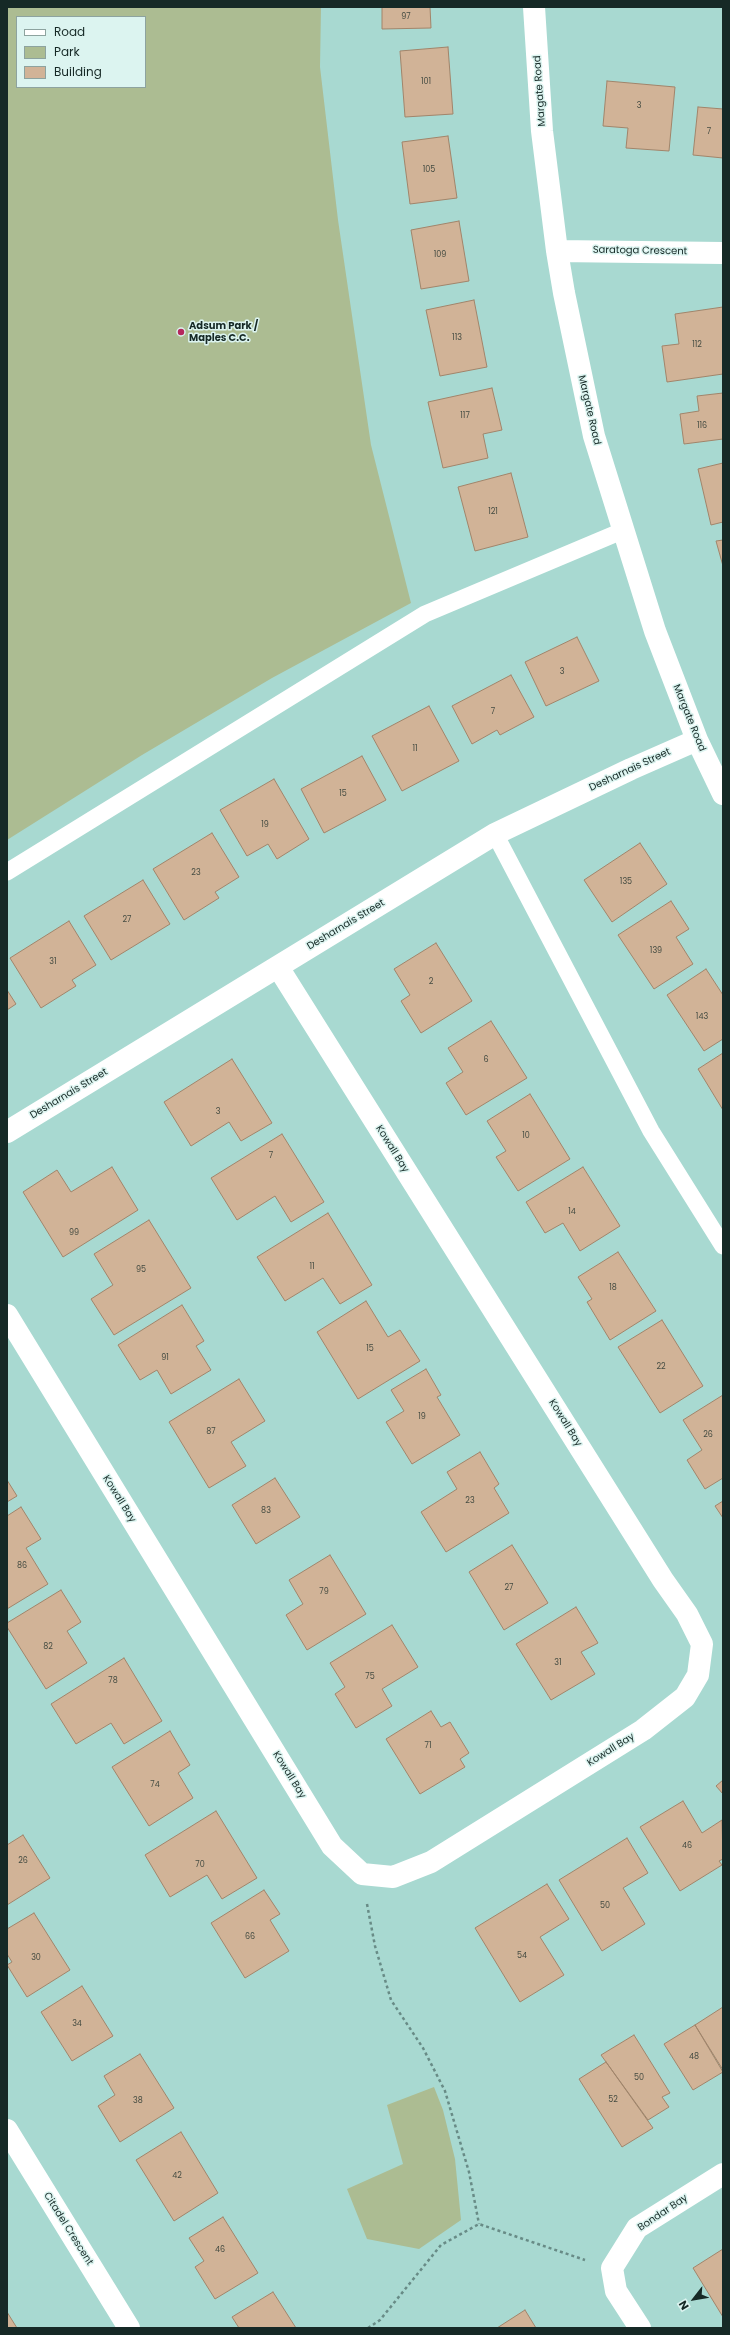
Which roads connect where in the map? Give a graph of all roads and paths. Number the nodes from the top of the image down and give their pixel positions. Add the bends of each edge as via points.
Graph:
1 (534, 7) edge
2 (557, 251) junction
3 (723, 253) edge
4 (622, 531) junction
5 (697, 740) junction
6 (723, 794) edge
7 (495, 834) junction
8 (7, 872) edge
9 (278, 967) junction
10 (7, 1132) edge
11 (723, 1246) edge
12 (7, 1315) edge
13 (362, 1874) junction
14 (7, 2130) edge
15 (723, 2174) edge
16 (479, 2224) junction
17 (612, 2268) junction
18 (129, 2328) edge
19 (368, 2328) edge
20 (640, 2328) edge

1 - 2 street, Margate Road via 542,130
2 - 3 street, Saratoga Crescent
2 - 4 street, Margate Road via 594,436
4 - 5 street, Margate Road via 655,632
4 - 8 lane via 426,614
5 - 6 street, Margate Road
5 - 7 street, Desharnais Street
7 - 9 street, Desharnais Street
7 - 11 lane via 651,1131
9 - 10 street, Desharnais Street
9 - 13 street, Kowall Bay via 663,1580 687,1614 702,1644 698,1675 685,1697 643,1730 431,1862 393,1877
12 - 13 street, Kowall Bay via 332,1846
13 - 16 path via 375,1946 390,2000 422,2048 445,2091 469,2172
14 - 18 street, Citadel Crescent
15 - 17 street, Bondar Bay via 637,2228
16 - 17 path
16 - 19 path via 441,2245 380,2320
17 - 20 street via 616,2291

